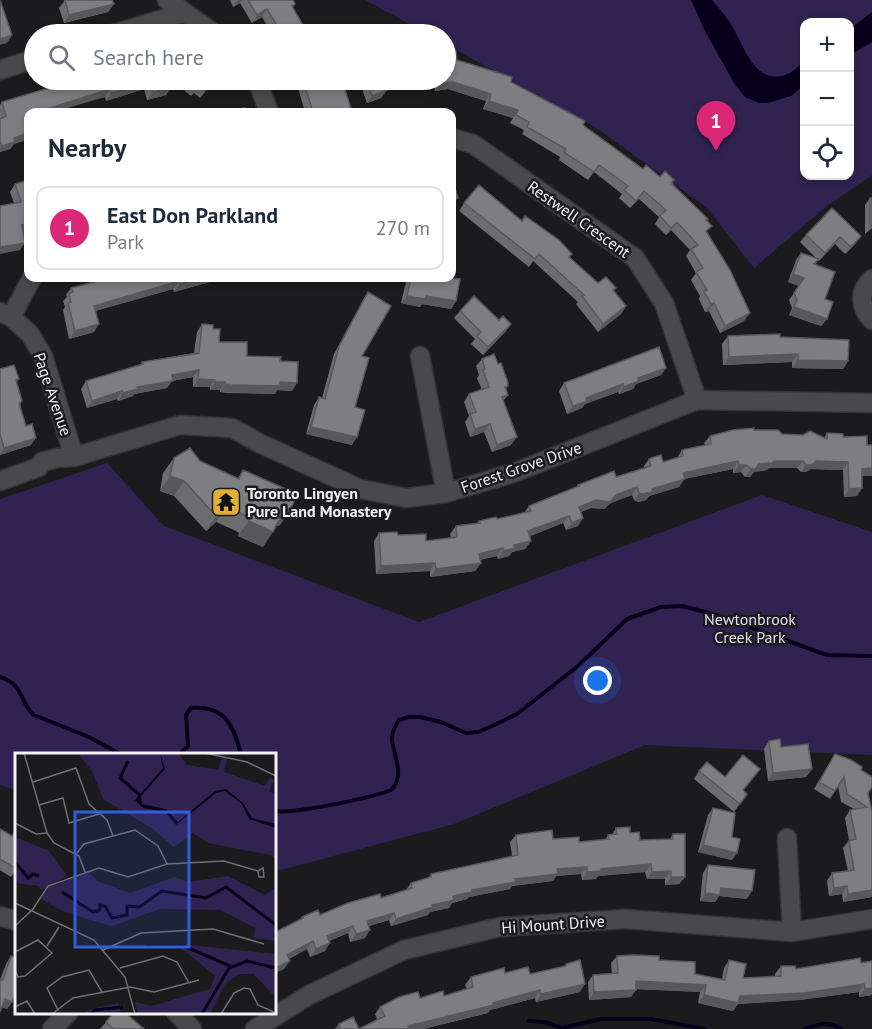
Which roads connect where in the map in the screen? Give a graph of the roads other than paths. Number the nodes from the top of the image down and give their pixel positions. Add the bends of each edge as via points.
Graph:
1 (167, 0) edge
2 (183, 13) junction
3 (146, 24) edge
4 (200, 24) edge
5 (24, 62) edge
6 (0, 70) edge
7 (261, 90) edge
8 (268, 108) edge
9 (456, 139) edge
10 (872, 279) edge
11 (30, 282) edge
12 (5, 314) edge
13 (872, 320) edge
14 (420, 356) dead end
15 (697, 400) junction
16 (872, 403) edge
17 (74, 457) junction
18 (0, 482) edge
19 (446, 493) junction
20 (787, 838) dead end
21 (0, 916) edge
22 (872, 919) edge
23 (15, 921) edge
24 (792, 932) junction
25 (67, 1014) edge
26 (178, 1014) edge
27 (52, 1029) edge
28 (192, 1029) edge
29 (255, 1029) edge

1 - 2 street
2 - 3 street
2 - 4 street
5 - 6 street
7 - 8 street
9 - 15 street, Restwell Crescent via 473,144 635,258 664,303
10 - 13 street via 861,298
11 - 12 street
12 - 17 street, Page Avenue via 30,334 43,356
14 - 19 street
15 - 16 street, Forest Grove Drive
15 - 19 street, Forest Grove Drive via 516,472
17 - 18 street, Forest Grove Drive via 42,462 39,467
17 - 19 street, Forest Grove Drive via 180,425 212,425 232,428 360,489 406,498
20 - 24 street
21 - 23 street
22 - 24 street, Hi Mount Drive
24 - 29 street, Hi Mount Drive via 626,919 500,927 405,950 309,995
25 - 27 street
26 - 28 street

